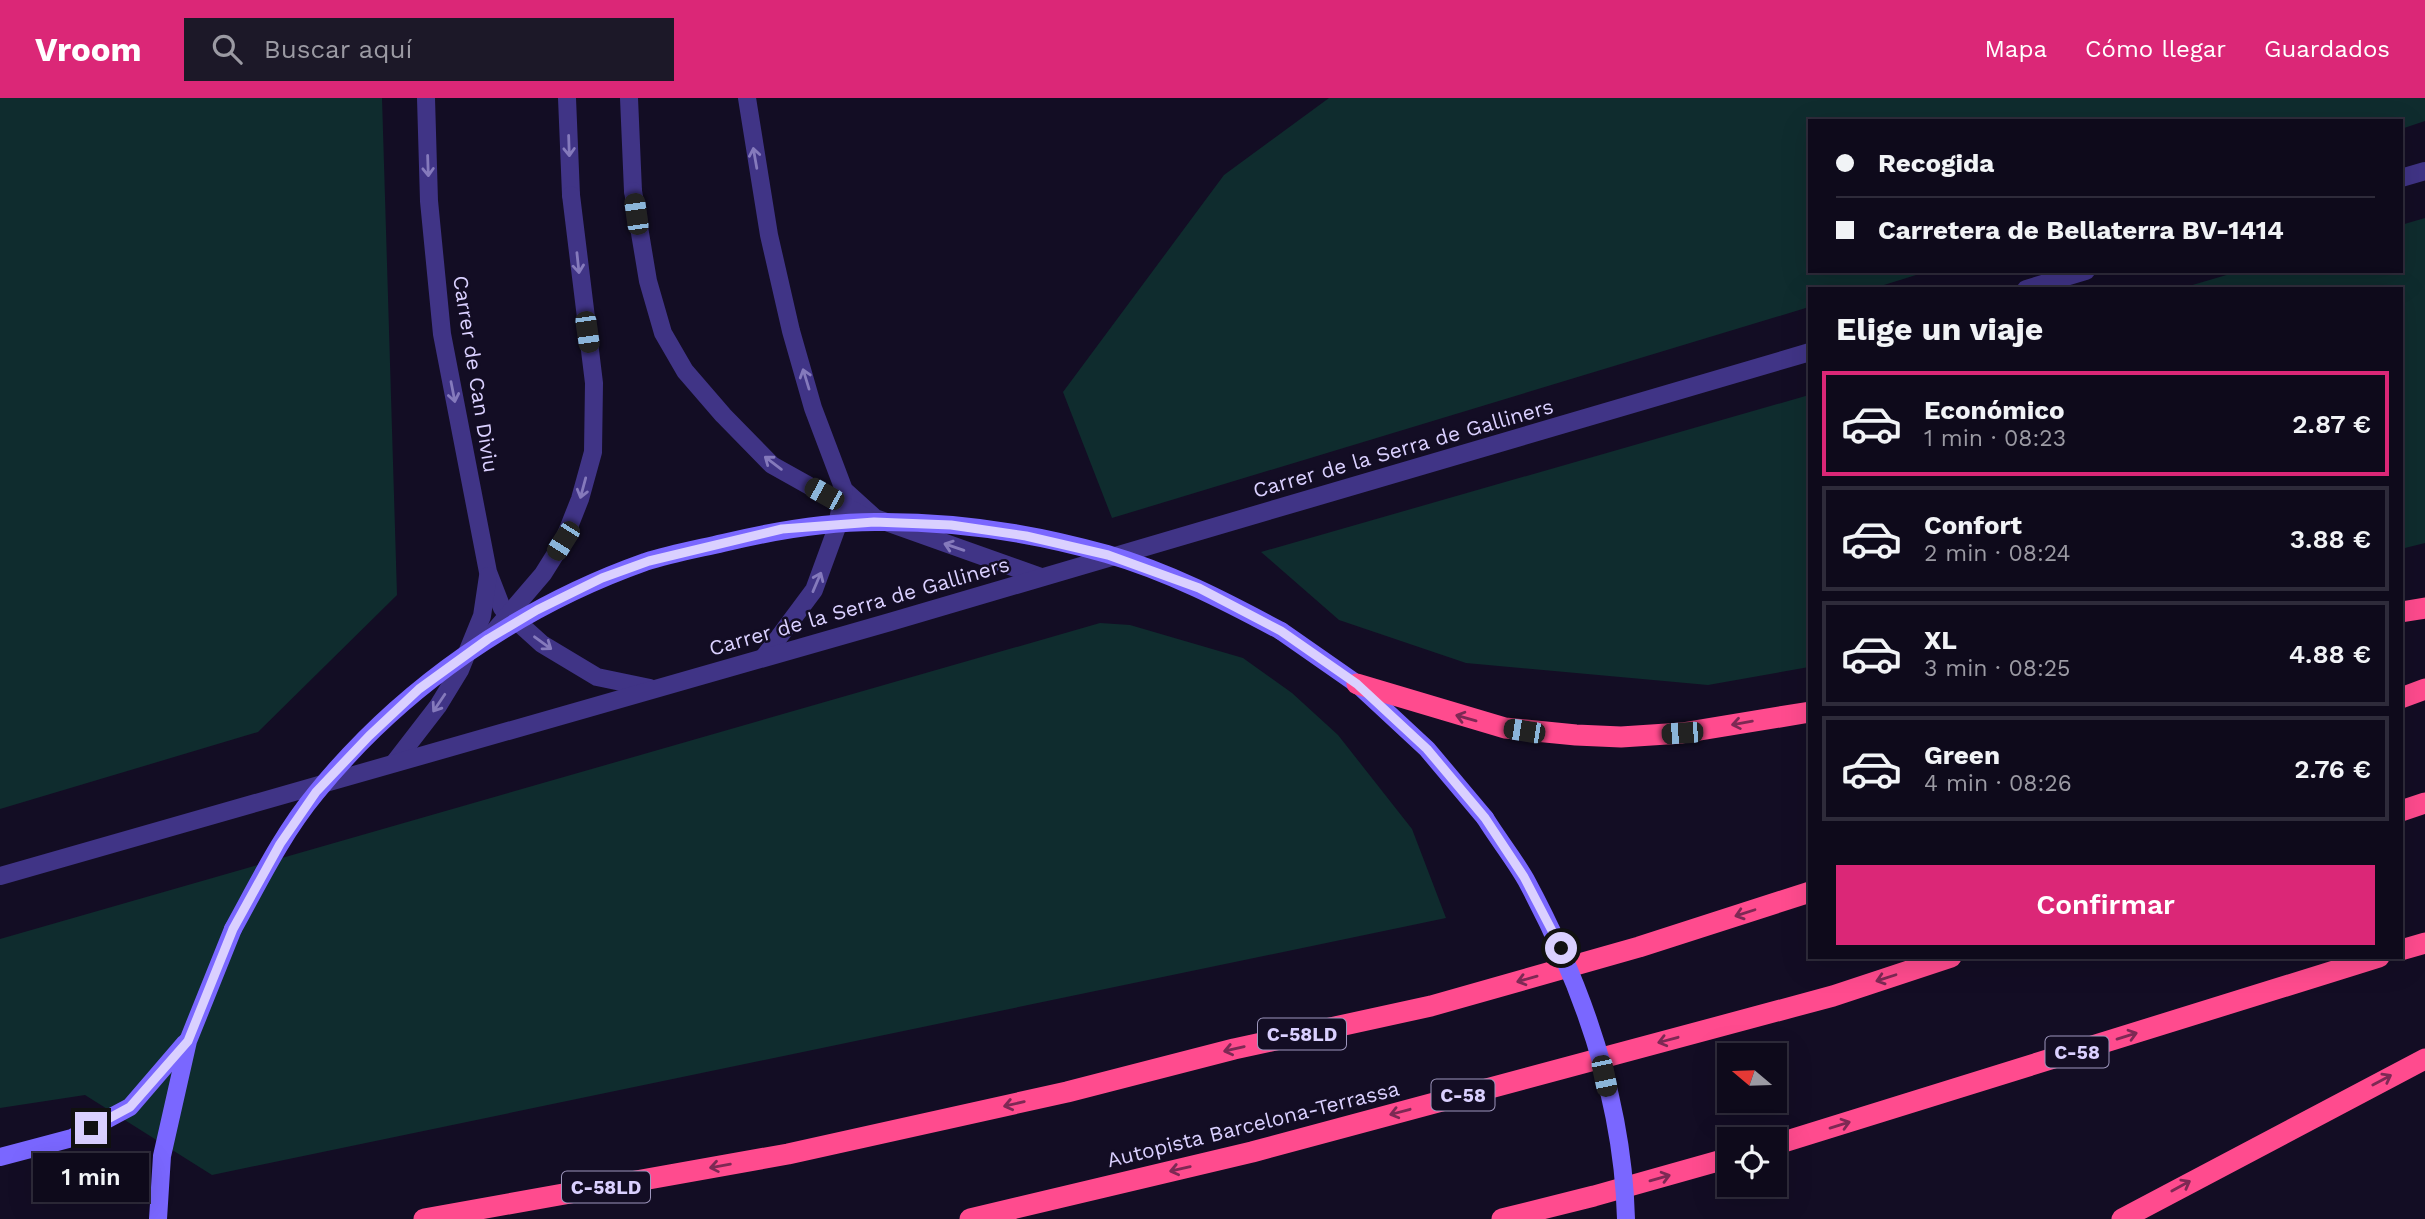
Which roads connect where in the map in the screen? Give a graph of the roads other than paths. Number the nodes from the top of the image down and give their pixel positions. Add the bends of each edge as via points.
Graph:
1 (426, 98) edge
2 (567, 98) edge
3 (629, 98) edge
4 (747, 98) edge
5 (2425, 172) edge
6 (2403, 178) edge
7 (2078, 273) edge
8 (2033, 287) edge
9 (1808, 353) edge
10 (844, 490) junction
11 (874, 522) junction
12 (488, 572) junction
13 (1041, 577) junction
14 (2425, 608) edge
15 (2403, 612) edge
16 (488, 639) junction
17 (764, 657) junction
18 (1357, 684) junction
19 (655, 689) junction
20 (2425, 689) edge
21 (2403, 697) edge
22 (1808, 712) edge
23 (394, 763) junction
24 (2425, 803) edge
25 (2403, 810) edge
26 (0, 876) edge
27 (1808, 893) edge
28 (2425, 943) edge
29 (2403, 949) edge
30 (1945, 959) edge
31 (2373, 959) edge
32 (188, 1041) junction
33 (2425, 1059) edge
34 (1787, 1140) edge
35 (0, 1157) edge
36 (1717, 1161) edge
37 (1594, 1196) junction
38 (158, 1219) edge
39 (424, 1219) edge
40 (970, 1219) edge
41 (1502, 1219) edge
42 (1555, 1219) edge
43 (1626, 1219) edge
44 (2122, 1219) edge

1 -> 12 street, Carrer de Can Diviu via 429,201 442,334
2 -> 16 street, bridge via 571,195 594,383 593,452 563,541 543,574
11 -> 3 street, bridge via 772,465 685,371 663,333 648,281 633,191
10 -> 4 street via 791,331 769,235
5 - 6 street
7 - 8 street
9 - 13 street, Carrer de la Serra de Galliners
13 -> 10 street via 875,518
17 -> 10 street via 814,590 836,530
11 - 16 street, bridge via 782,529 649,561 602,578
11 - 18 street, bridge via 951,525 1108,555 1199,588 1281,631
12 -> 19 street, Carrer de Can Diviu via 502,608 542,644 597,677
12 -> 23 street, Carrer de Can Diviu via 482,616 460,670
13 - 17 street, Carrer de la Serra de Galliners
14 - 15 highway
16 - 32 street, bridge via 419,689 316,792 280,844 233,929
17 - 19 street, Carrer de la Serra de Galliners
22 -> 18 highway via 1682,733 1576,735 1505,728
18 - 43 street, bridge via 1427,749 1485,818 1524,877 1561,948 1599,1052 1625,1173
19 - 23 street, Carrer de la Serra de Galliners
20 - 21 highway
23 - 26 street, Carrer de la Serra de Galliners
24 - 25 highway
27 -> 39 highway, C-58LD via 1431,1006 1234,1049 1067,1093 788,1154
28 - 29 highway
30 -> 40 highway, Autopista Barcelona-Terrassa / C-58 via 1833,996 1279,1145
34 -> 31 highway, C-58
32 - 35 street via 130,1107 72,1139
32 - 38 street via 162,1156
44 -> 33 highway
37 -> 36 highway
37 - 41 highway
37 - 42 highway

